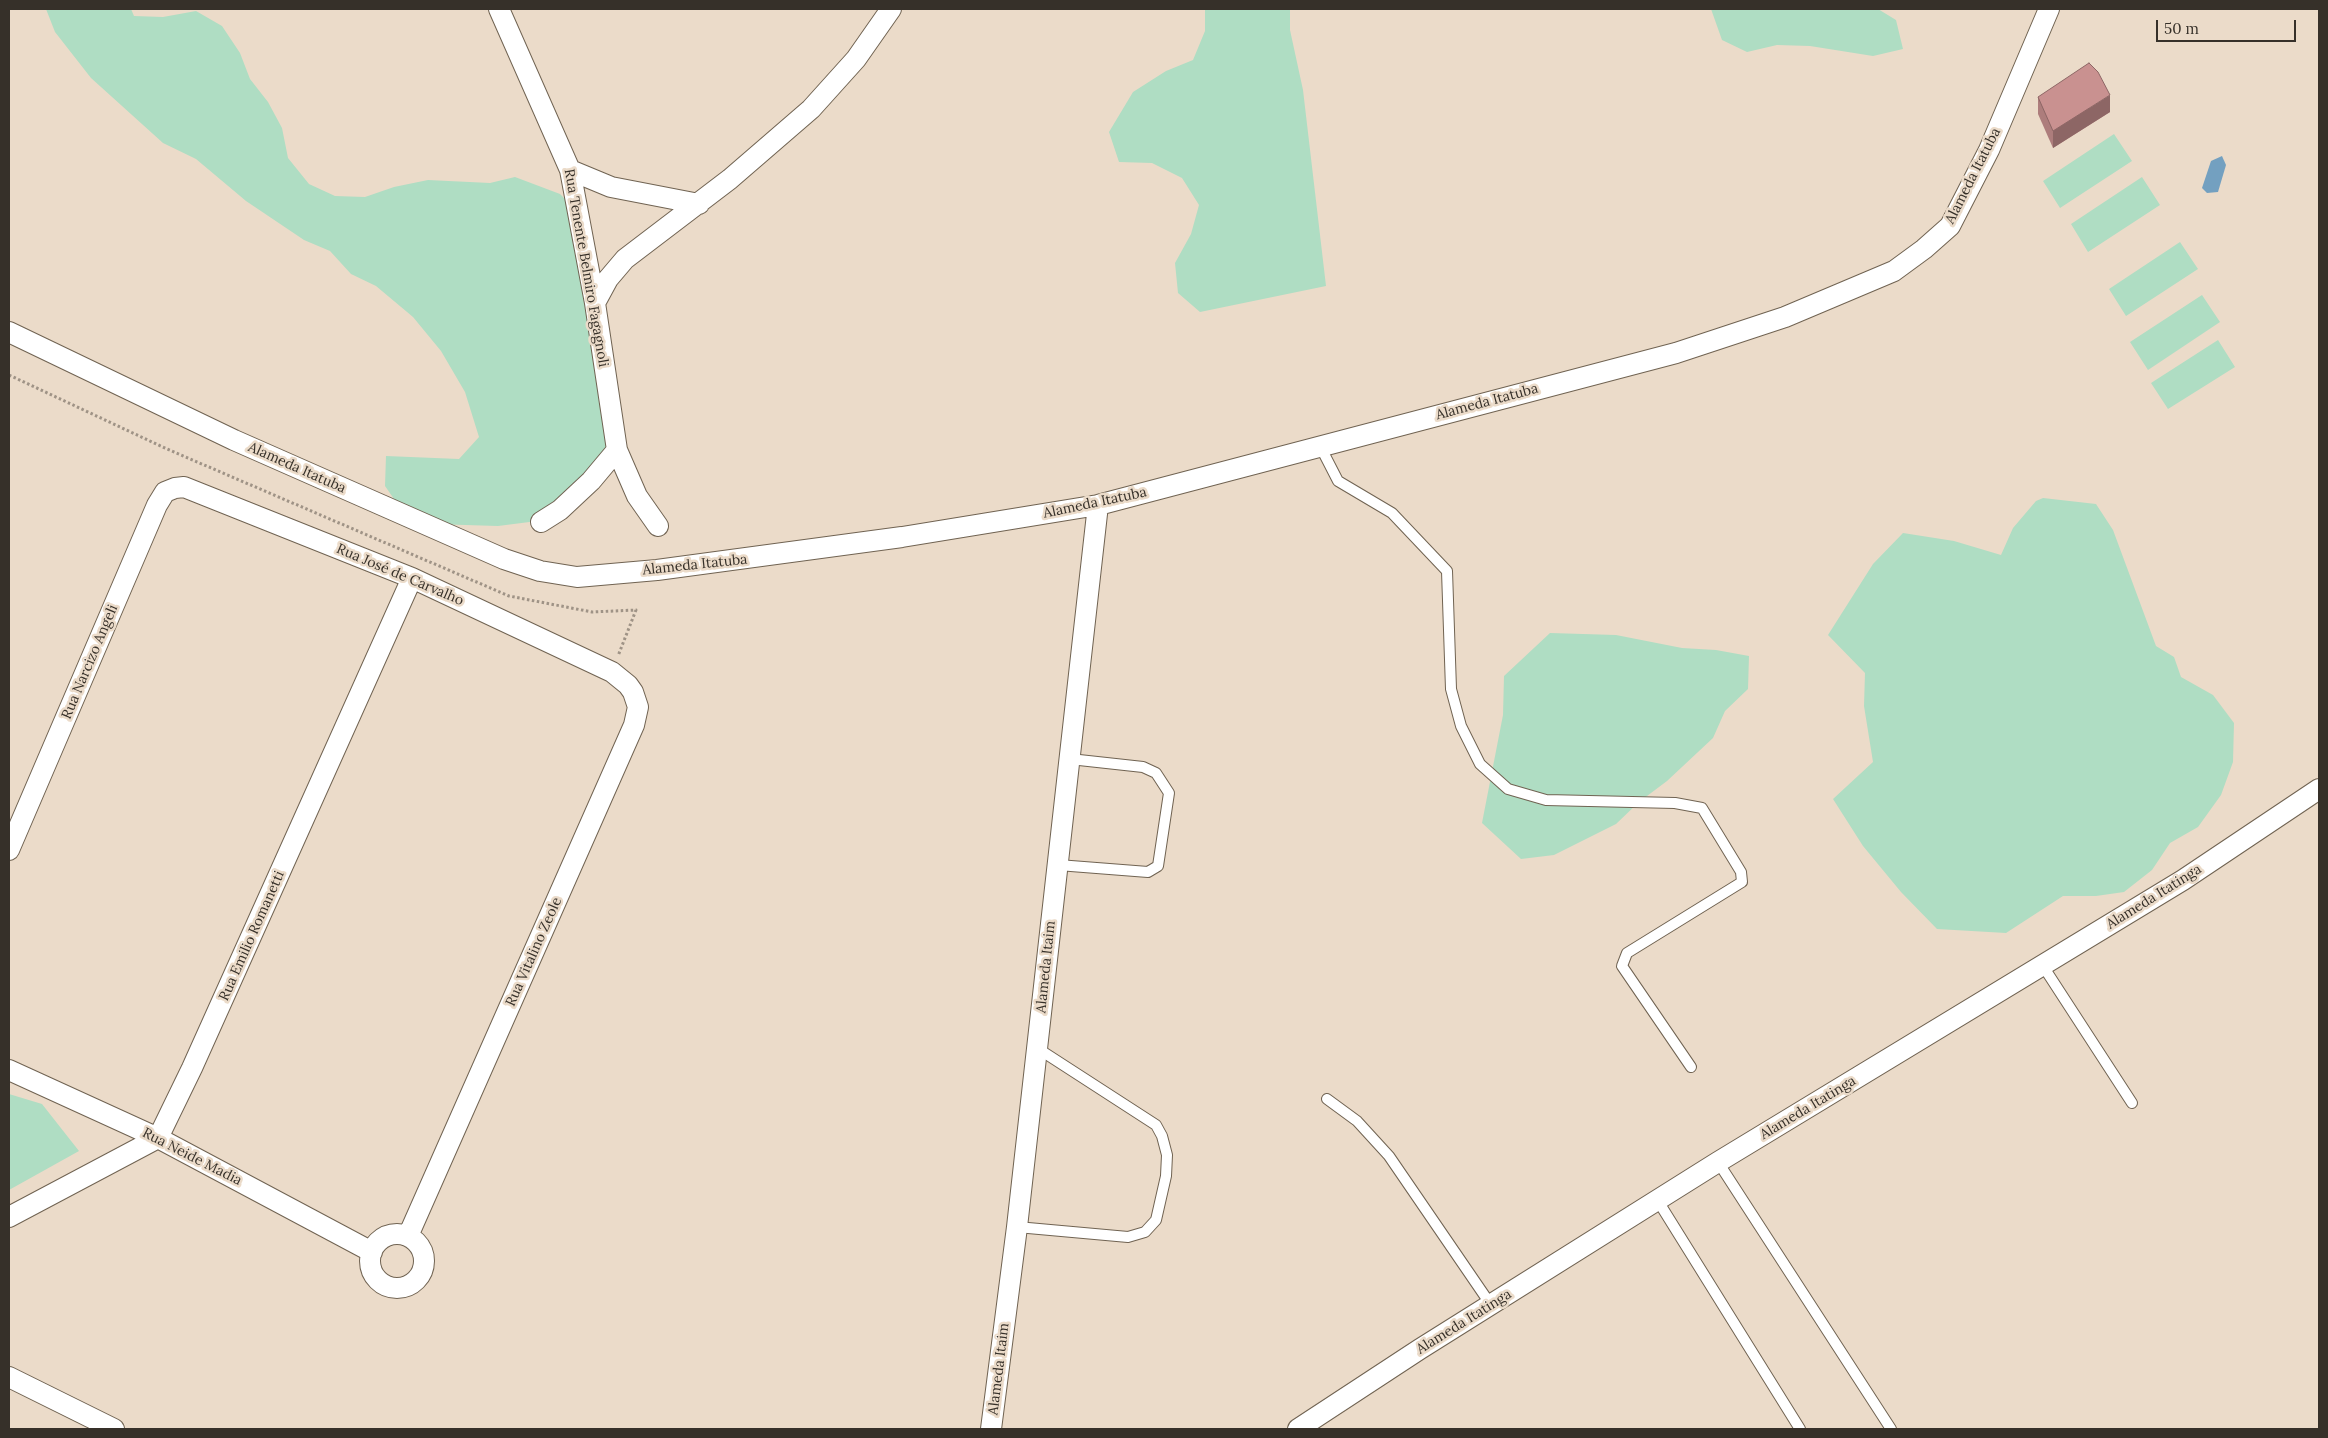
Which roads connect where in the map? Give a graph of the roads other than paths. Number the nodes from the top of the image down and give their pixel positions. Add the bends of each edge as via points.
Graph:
1 (498, 9) edge
2 (891, 9) edge
3 (2049, 9) edge
4 (570, 170) junction
5 (699, 204) junction
6 (595, 303) junction
7 (9, 332) edge
8 (1320, 446) junction
9 (617, 450) junction
10 (184, 487) joint
11 (1098, 505) junction
12 (541, 522) dead end
13 (658, 526) dead end
14 (412, 578) junction
15 (612, 672) joint
16 (1070, 759) junction
17 (2319, 789) edge
18 (9, 850) edge
19 (1058, 865) junction
20 (2043, 966) junction
21 (1037, 1048) junction
22 (1691, 1067) dead end
23 (9, 1070) edge
24 (1327, 1099) dead end
25 (2132, 1103) dead end
26 (158, 1138) junction
27 (1718, 1162) junction
28 (1658, 1200) junction
29 (9, 1217) edge
30 (1017, 1227) junction
31 (408, 1236) junction
32 (372, 1252) junction
33 (1491, 1305) junction
34 (9, 1377) edge
35 (114, 1429) edge
36 (991, 1429) edge
37 (1298, 1429) edge
38 (1800, 1429) edge
39 (1892, 1429) edge

1 - 4 street, Rua Tenente Belmiro Fagagnoli
2 - 5 street via 856,59 811,109
3 - 8 street, Alameda Itatuba via 1989,150 1950,226 1894,271 1785,317 1676,353
4 - 5 street via 611,187
4 - 6 street, Rua Tenente Belmiro Fagagnoli
5 - 6 street via 625,259 608,279
6 - 9 street, Rua Tenente Belmiro Fagagnoli
7 - 11 street, Alameda Itatuba via 234,440 504,558 540,571 577,577 796,553
8 - 11 street, Alameda Itatuba
8 - 22 lane via 1338,481 1392,513 1447,571 1451,689 1461,726 1480,764 1508,789 1546,800 1676,803 1702,808 1741,872 1742,882 1627,953 1622,966
9 - 12 street via 591,481 560,510
9 - 13 street, Rua Tenente Belmiro Fagagnoli via 637,496
10 - 14 street, Rua José de Carvalho
10 - 18 street, Rua Narcizo Angeli via 166,492 157,505
11 - 16 street, Alameda Itaim
14 - 15 street, Rua José de Carvalho
14 - 26 street, Rua Emilio Romanetti
15 - 31 street, Rua Vitalino Zeole via 633,692 638,707 634,725
16 - 19 street, Alameda Itaim
16 - 19 lane via 1143,767 1156,773 1169,793 1158,866 1148,872
17 - 20 street, Alameda Itatinga via 2184,880
19 - 21 street, Alameda Itaim
20 - 25 lane
20 - 27 street, Alameda Itatinga
21 - 30 street, Alameda Itaim
21 - 30 lane via 1156,1125 1167,1155 1166,1176 1156,1220 1145,1232 1128,1237
23 - 26 street, Rua Neide Madia
24 - 33 lane via 1357,1120 1389,1156
26 - 29 street
26 - 32 street, Rua Neide Madia
27 - 28 street, Alameda Itatinga
27 - 39 lane
28 - 33 street, Alameda Itatinga
28 - 38 lane
30 - 36 street, Alameda Itaim
31 - 32 street via 391,1234 382,1238
31 - 32 street via 421,1248 424,1257 421,1274 408,1286 399,1288 382,1284 372,1270
33 - 37 street, Alameda Itatinga
34 - 35 street

